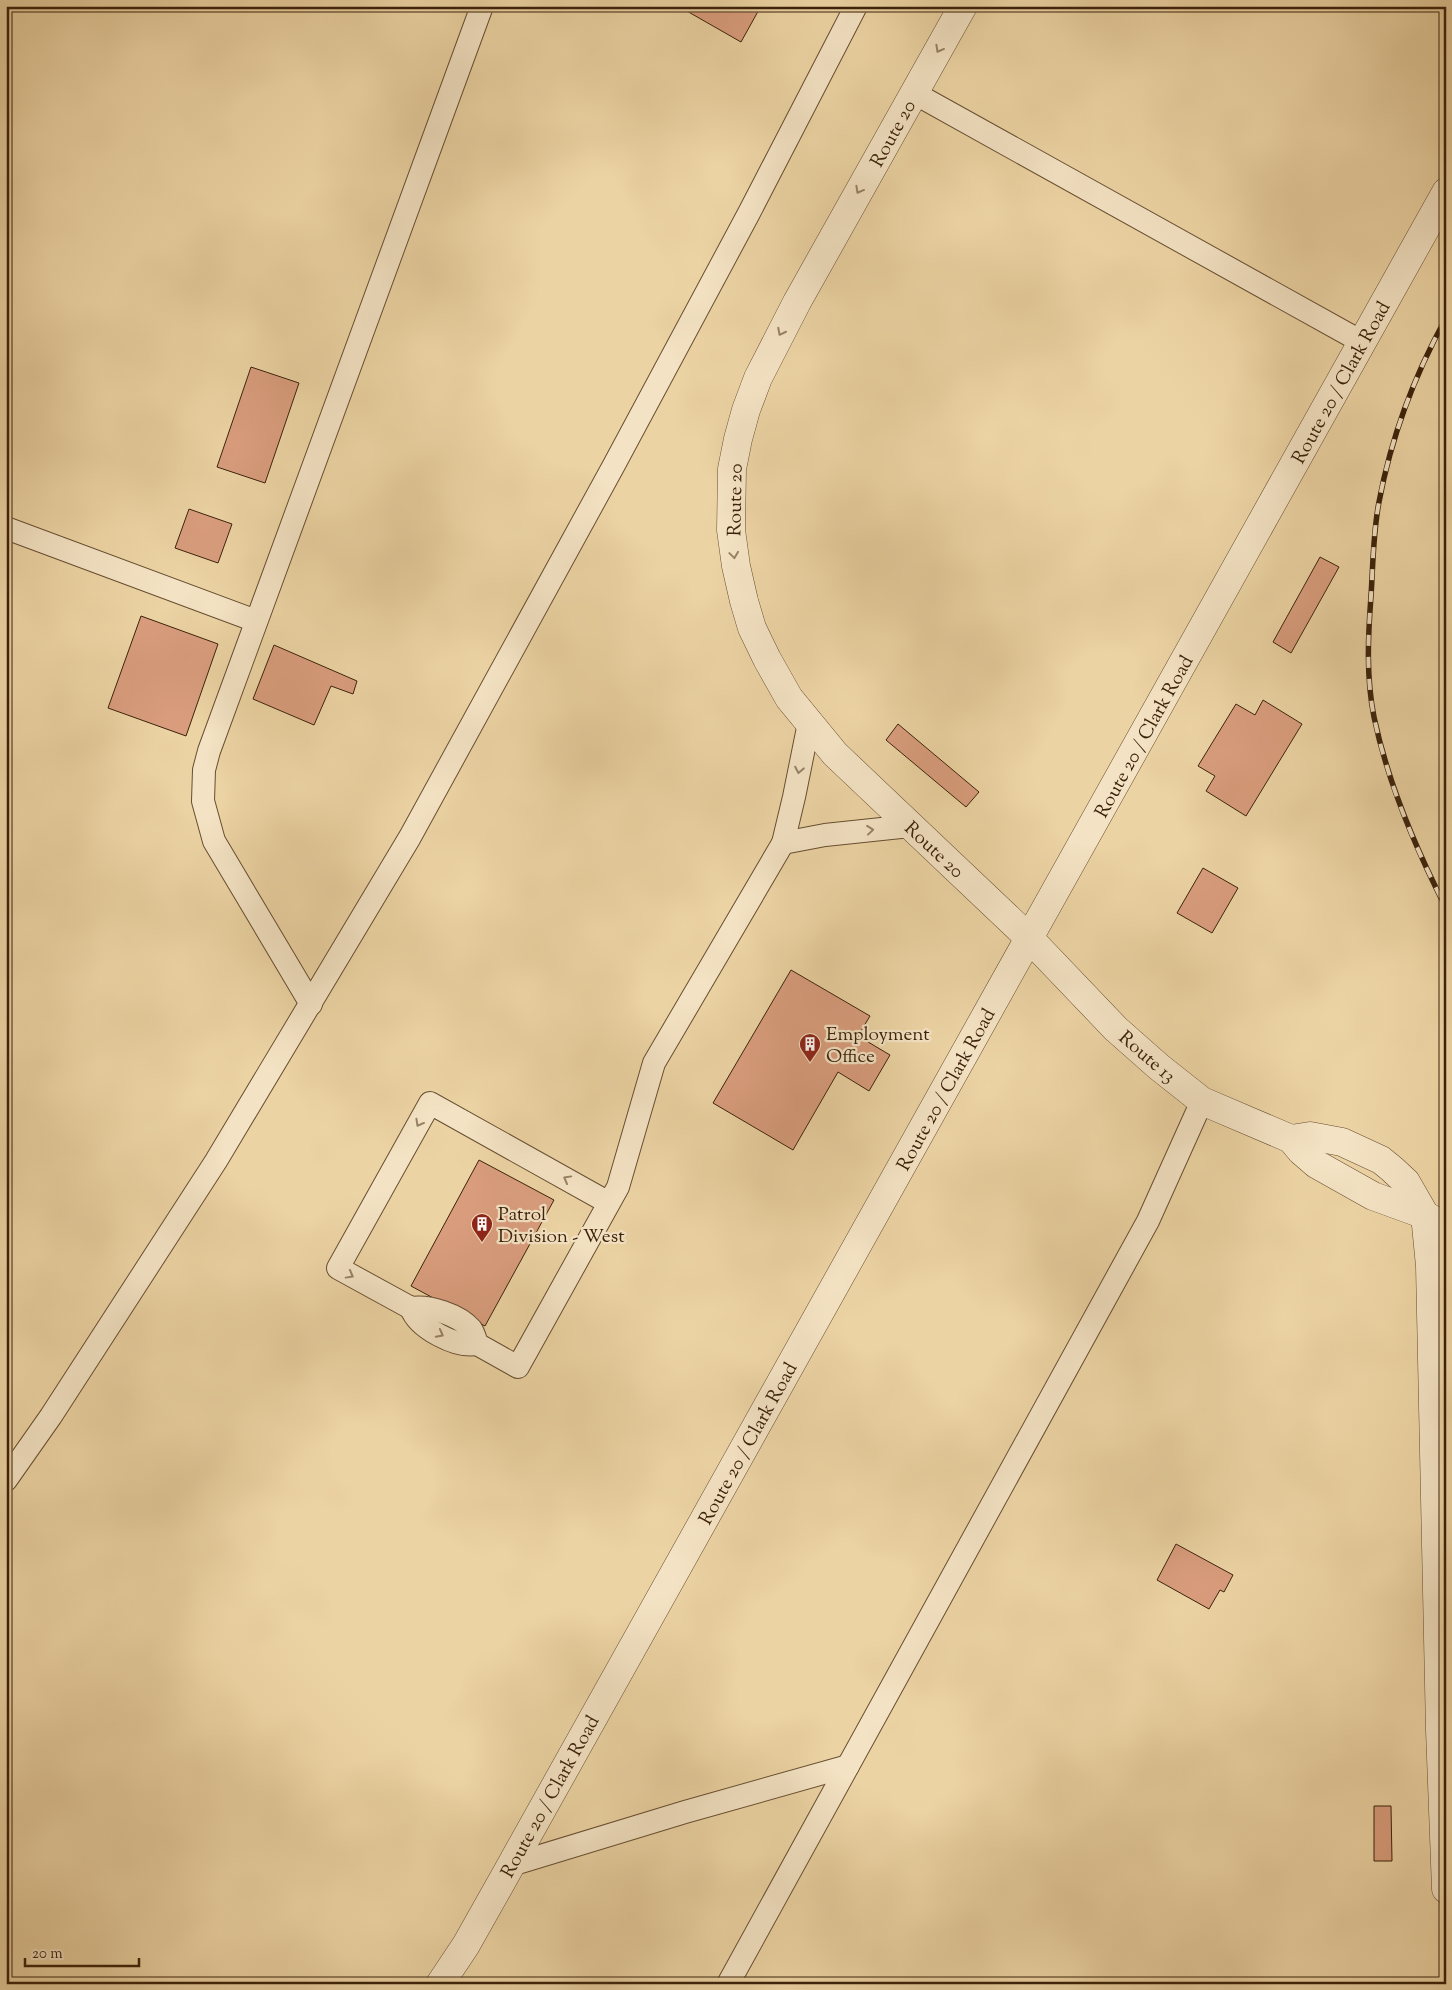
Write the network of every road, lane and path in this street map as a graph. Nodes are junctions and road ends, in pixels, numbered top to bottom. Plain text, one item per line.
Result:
1 (482, 6) edge
2 (856, 6) edge
3 (963, 6) edge
4 (914, 93) junction
5 (1446, 192) edge
6 (1362, 342) junction
7 (6, 528) edge
8 (256, 621) junction
9 (809, 722) junction
10 (910, 826) junction
11 (782, 843) junction
12 (1029, 938) junction
13 (310, 1004) junction
14 (1202, 1101) junction
15 (609, 1203) junction
16 (1435, 1221) edge
17 (6, 1480) edge
18 (848, 1766) junction
19 (511, 1865) junction
20 (1446, 1889) edge
21 (440, 1984) edge
22 (728, 1984) edge

1 - 8 lane
2 - 13 lane
3 -> 4 street, Route 20
4 - 6 lane
4 -> 9 street, Route 20
5 - 6 street, Route 20 / Clark Road
6 - 12 street, Route 20 / Clark Road
7 - 8 lane
8 - 13 lane
9 - 10 street, Route 20
9 -> 11 lane
11 -> 10 lane
10 - 12 street, Route 20
11 - 15 lane
12 - 14 street, Route 13
12 - 19 street, Route 20 / Clark Road
13 - 17 lane
14 - 16 street, Route 13
14 - 18 lane
15 -> 15 lane
16 - 20 street, Route 13
18 - 19 lane
18 - 22 lane
19 - 21 street, Route 20 / Clark Road

